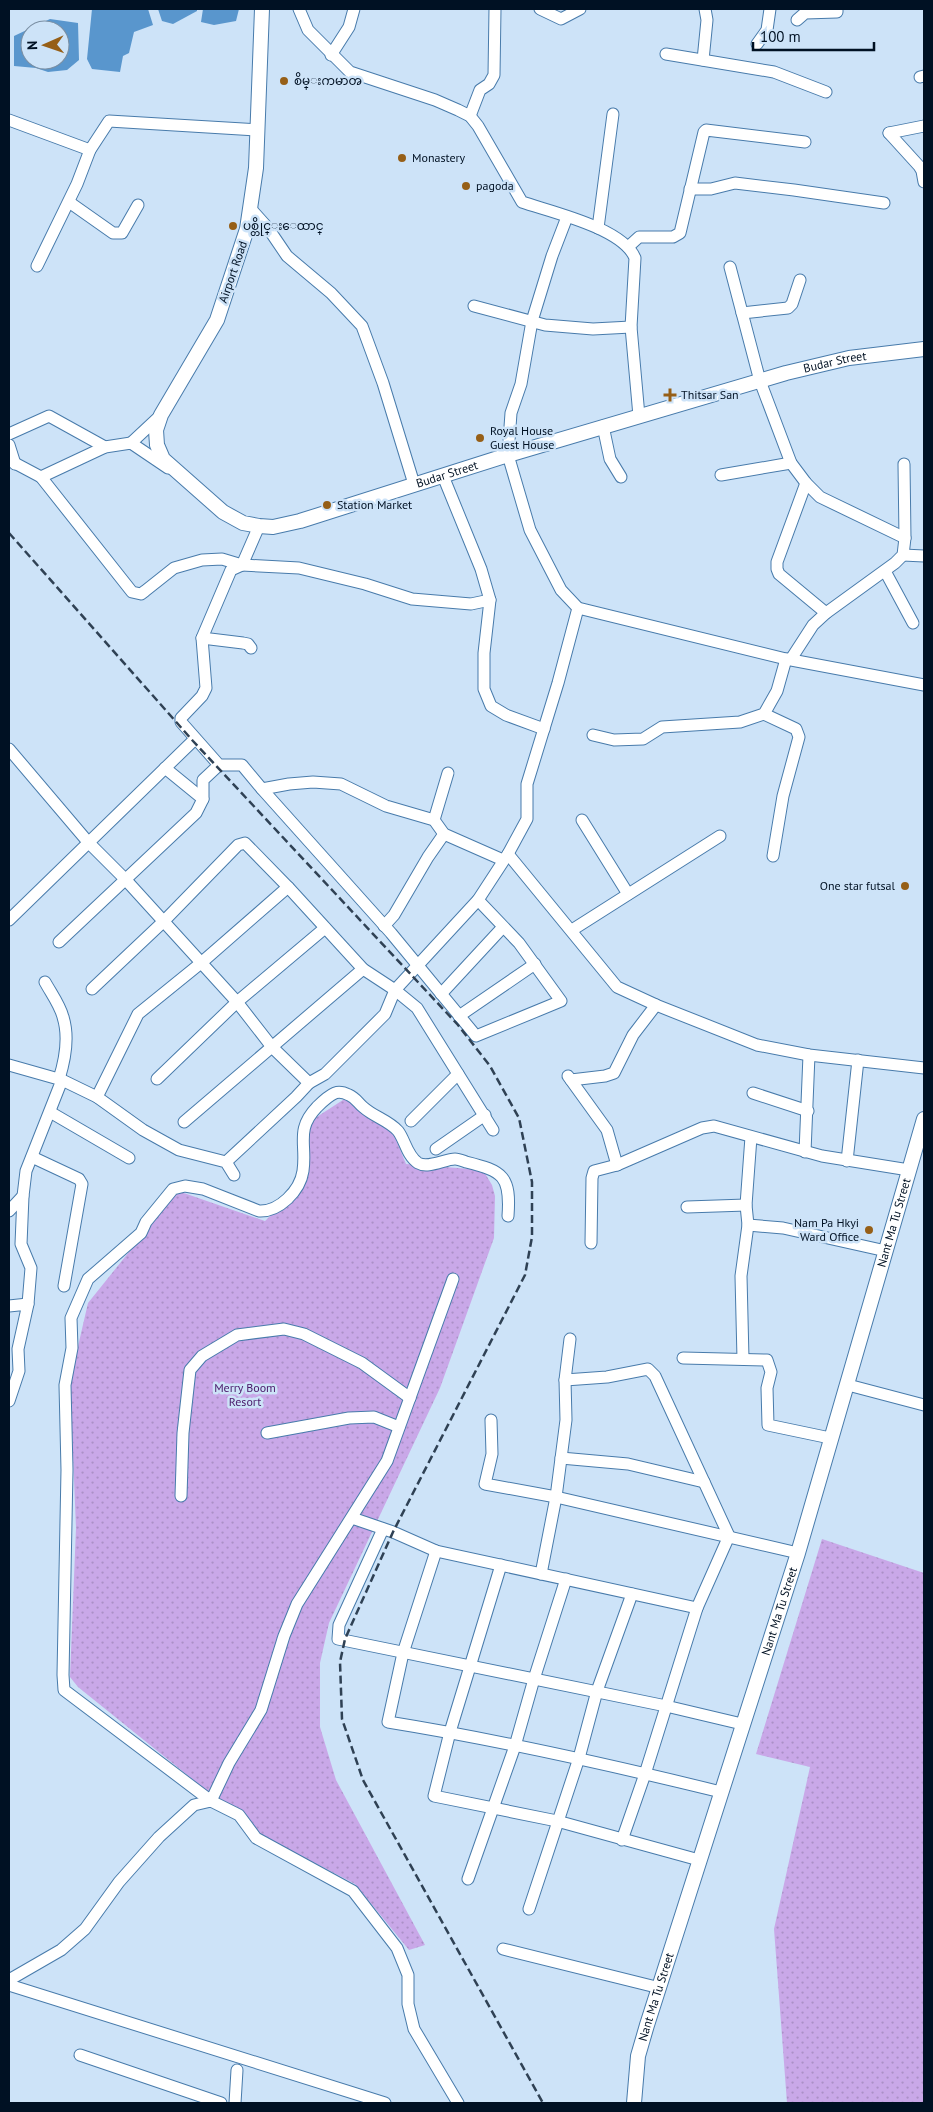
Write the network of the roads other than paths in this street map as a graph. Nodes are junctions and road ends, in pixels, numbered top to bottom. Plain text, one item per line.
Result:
1 (262, 9) edge
2 (299, 9) edge
3 (354, 9) edge
4 (495, 9) edge
5 (540, 9) edge
6 (580, 9) edge
7 (705, 9) edge
8 (770, 9) edge
9 (837, 9) edge
10 (797, 20) dead end
11 (757, 44) dead end
12 (666, 54) dead end
13 (331, 55) junction
14 (703, 60) junction
15 (826, 92) dead end
16 (613, 114) dead end
17 (470, 116) junction
18 (9, 120) edge
19 (924, 126) edge
20 (258, 130) junction
21 (805, 142) dead end
22 (90, 150) junction
23 (924, 182) edge
24 (690, 189) junction
25 (68, 202) junction
26 (884, 203) dead end
27 (138, 205) dead end
28 (250, 208) junction
29 (567, 217) junction
30 (598, 228) junction
31 (628, 247) junction
32 (37, 266) dead end
33 (730, 267) dead end
34 (800, 280) dead end
35 (474, 306) dead end
36 (742, 312) junction
37 (532, 321) junction
38 (631, 327) junction
39 (924, 349) edge
40 (760, 381) junction
41 (161, 415) junction
42 (639, 416) junction
43 (603, 426) junction
44 (156, 430) joint
45 (9, 439) edge
46 (131, 443) junction
47 (105, 447) junction
48 (508, 455) junction
49 (12, 462) edge
50 (791, 463) junction
51 (904, 464) dead end
52 (178, 474) junction
53 (720, 475) dead end
54 (443, 476) junction
55 (41, 477) junction
56 (621, 477) dead end
57 (806, 483) junction
58 (414, 484) junction
59 (259, 526) junction
60 (905, 538) junction
61 (902, 555) junction
62 (924, 556) edge
63 (242, 565) junction
64 (885, 571) junction
65 (490, 600) junction
66 (578, 608) junction
67 (826, 613) junction
68 (913, 623) dead end
69 (202, 638) junction
70 (251, 648) dead end
71 (789, 659) junction
72 (924, 685) edge
73 (764, 714) junction
74 (544, 729) junction
75 (592, 735) dead end
76 (195, 739) junction
77 (9, 749) edge
78 (219, 765) junction
79 (165, 768) junction
80 (448, 773) dead end
81 (262, 789) junction
82 (203, 799) junction
83 (434, 820) junction
84 (582, 820) dead end
85 (444, 834) junction
86 (720, 836) dead end
87 (88, 842) junction
88 (772, 856) dead end
89 (505, 857) junction
90 (125, 879) junction
91 (288, 886) junction
92 (628, 894) junction
93 (478, 900) junction
94 (9, 920) edge
95 (163, 922) junction
96 (384, 926) junction
97 (503, 927) junction
98 (325, 928) junction
99 (572, 930) junction
100 (59, 942) dead end
101 (201, 963) junction
102 (535, 964) junction
103 (418, 966) junction
104 (363, 969) junction
105 (45, 982) dead end
106 (92, 989) dead end
107 (395, 990) junction
108 (441, 994) junction
109 (237, 1002) junction
110 (656, 1005) junction
111 (459, 1016) junction
112 (272, 1047) junction
113 (809, 1055) junction
114 (858, 1060) junction
115 (9, 1065) edge
116 (924, 1068) edge
117 (458, 1074) junction
118 (156, 1079) dead end
119 (60, 1080) junction
120 (309, 1082) junction
121 (752, 1093) dead end
122 (96, 1096) junction
123 (808, 1111) junction
124 (50, 1112) junction
125 (485, 1115) junction
126 (924, 1119) edge
127 (184, 1122) dead end
128 (411, 1122) dead end
129 (494, 1130) dead end
130 (751, 1137) junction
131 (436, 1149) dead end
132 (806, 1152) junction
133 (32, 1157) junction
134 (129, 1158) dead end
135 (847, 1161) junction
136 (226, 1162) junction
137 (618, 1165) junction
138 (909, 1170) junction
139 (234, 1175) dead end
140 (23, 1196) junction
141 (746, 1205) junction
142 (688, 1207) dead end
143 (9, 1211) edge
144 (508, 1216) dead end
145 (748, 1225) junction
146 (591, 1243) dead end
147 (886, 1251) junction
148 (453, 1279) dead end
149 (64, 1286) dead end
150 (28, 1304) junction
151 (9, 1306) edge
152 (570, 1339) dead end
153 (684, 1358) dead end
154 (743, 1359) junction
155 (565, 1380) junction
156 (848, 1385) junction
157 (410, 1398) junction
158 (9, 1401) edge
159 (924, 1405) edge
160 (491, 1420) dead end
161 (399, 1426) junction
162 (267, 1432) dead end
163 (830, 1438) junction
164 (561, 1458) junction
165 (704, 1482) junction
166 (181, 1496) dead end
167 (556, 1497) junction
168 (352, 1518) junction
169 (383, 1529) junction
170 (729, 1536) junction
171 (436, 1551) junction
172 (798, 1553) junction
173 (501, 1565) junction
174 (541, 1574) junction
175 (566, 1580) junction
176 (632, 1594) junction
177 (697, 1608) junction
178 (403, 1653) junction
179 (469, 1666) junction
180 (534, 1679) junction
181 (597, 1691) junction
182 (666, 1706) junction
183 (742, 1724) junction
184 (450, 1732) junction
185 (515, 1746) junction
186 (579, 1758) junction
187 (645, 1774) junction
188 (721, 1792) junction
189 (211, 1801) junction
190 (493, 1808) junction
191 (557, 1821) junction
192 (622, 1840) junction
193 (699, 1860) junction
194 (468, 1879) dead end
195 (529, 1910) dead end
196 (503, 1949) dead end
197 (9, 1980) edge
198 (9, 1985) edge
199 (660, 1988) junction
200 (80, 2055) dead end
201 (238, 2070) dead end
202 (221, 2103) edge
203 (235, 2103) edge
204 (385, 2103) edge
205 (458, 2103) edge
206 (634, 2103) edge

1 - 20 main road, Airport Road
2 - 13 street
3 - 13 street
4 - 17 street
5 - 6 street
7 - 14 street
8 - 11 street
9 - 10 street
12 - 14 street
13 - 17 street
14 - 15 street
16 - 30 street
17 - 29 street
18 - 22 street
19 - 23 street
20 - 22 street
20 - 28 main road, Airport Road
21 - 24 street
22 - 25 street
24 - 26 street
24 - 31 street
25 - 27 street
25 - 32 street
28 - 41 main road, Airport Road
28 - 58 street
29 - 30 street
29 - 37 street
30 - 31 street
31 - 38 street
33 - 36 street
34 - 36 street
35 - 37 street
36 - 40 street
37 - 38 street
37 - 48 street
38 - 42 street
39 - 40 main road, Budar Street
40 - 42 main road, Budar Street
40 - 50 street
41 - 44 main road, Airport Road
41 - 46 street
42 - 43 main road, Budar Street
43 - 48 main road, Budar Street
43 - 56 street
44 - 52 main road, Budar Street
45 - 47 street
45 - 49 street
46 - 47 street
46 - 52 street
47 - 55 street
48 - 54 main road, Budar Street
48 - 66 street
49 - 55 street
50 - 53 street
50 - 57 street
51 - 60 street
52 - 59 main road, Budar Street
54 - 58 main road, Budar Street
54 - 65 street
55 - 63 street
57 - 60 street
57 - 67 street
58 - 59 main road, Budar Street
59 - 63 street
60 - 61 street
61 - 62 street
61 - 64 street
63 - 65 street
63 - 69 street
64 - 67 street
64 - 68 street
65 - 74 street
66 - 71 street
66 - 74 street
67 - 71 street
69 - 70 street
69 - 76 street
71 - 72 street
71 - 73 street
73 - 75 street
73 - 88 street
74 - 89 street
76 - 78 street
76 - 79 street
77 - 87 street
78 - 81 street
78 - 82 street
79 - 82 street
79 - 87 street
80 - 83 street
81 - 83 street
81 - 96 street
82 - 90 street
83 - 85 street
84 - 92 street
85 - 89 street
85 - 96 street
86 - 92 street
87 - 90 street
87 - 94 street
89 - 93 street
89 - 99 street
90 - 95 street
90 - 100 street
91 - 95 street
91 - 98 street
91 - 101 street
92 - 99 street
93 - 97 street
93 - 103 street
95 - 101 street
95 - 106 street
96 - 103 street
97 - 102 street
97 - 108 street
98 - 104 street
98 - 109 street
99 - 110 street
101 - 109 street
101 - 122 street
102 - 111 street
102 - 111 street
103 - 107 street
103 - 108 street
104 - 107 street
104 - 112 street
105 - 119 street
107 - 117 street
107 - 120 street
108 - 111 street
109 - 112 street
109 - 118 street
110 - 113 street
110 - 137 street
112 - 120 street
112 - 127 street
113 - 114 street
113 - 123 street
114 - 116 street
114 - 135 street
115 - 119 street
117 - 125 street
117 - 128 street
119 - 122 street
119 - 124 street
120 - 136 street
121 - 123 street
122 - 136 street
123 - 132 street
124 - 133 street
124 - 134 street
125 - 129 street
125 - 131 street
126 - 138 main road, Nant Ma Tu Street
130 - 132 street
130 - 137 street
130 - 141 street
132 - 135 street
133 - 140 street
133 - 149 street
135 - 138 street
136 - 139 street
137 - 146 street
138 - 147 main road, Nant Ma Tu Street
140 - 143 street
140 - 150 street
141 - 142 street
141 - 145 street
144 - 189 street
145 - 147 street
145 - 154 street
147 - 156 main road, Nant Ma Tu Street
148 - 157 street
150 - 151 street
150 - 158 street
152 - 155 street
153 - 154 street
154 - 163 street
155 - 164 street
155 - 165 street
156 - 159 street
156 - 163 main road, Nant Ma Tu Street
157 - 161 street
157 - 166 street
160 - 167 street
161 - 162 street
161 - 168 street
163 - 172 main road, Nant Ma Tu Street
164 - 165 street
164 - 167 street
165 - 170 street
167 - 170 street
167 - 174 street
168 - 169 street
168 - 189 street
169 - 171 street
169 - 178 street
170 - 172 street
170 - 177 street
171 - 173 street
171 - 178 street
172 - 183 main road, Nant Ma Tu Street
173 - 174 street
173 - 179 street
174 - 175 street
175 - 176 street
175 - 180 street
176 - 177 street
176 - 181 street
177 - 182 street
178 - 179 street
178 - 184 street
179 - 180 street
179 - 184 street
180 - 181 street
180 - 185 street
181 - 182 street
181 - 186 street
182 - 183 street
182 - 187 street
183 - 188 main road, Nant Ma Tu Street
184 - 185 street
184 - 190 street
185 - 186 street
185 - 190 street
186 - 187 street
186 - 191 street
187 - 188 street
187 - 192 street
188 - 193 main road, Nant Ma Tu Street
189 - 197 street
189 - 205 street
190 - 191 street
190 - 194 street
191 - 192 street
191 - 195 street
192 - 193 street
193 - 199 main road, Nant Ma Tu Street
196 - 199 street
198 - 204 street
199 - 206 main road, Nant Ma Tu Street
200 - 202 street
201 - 203 street

